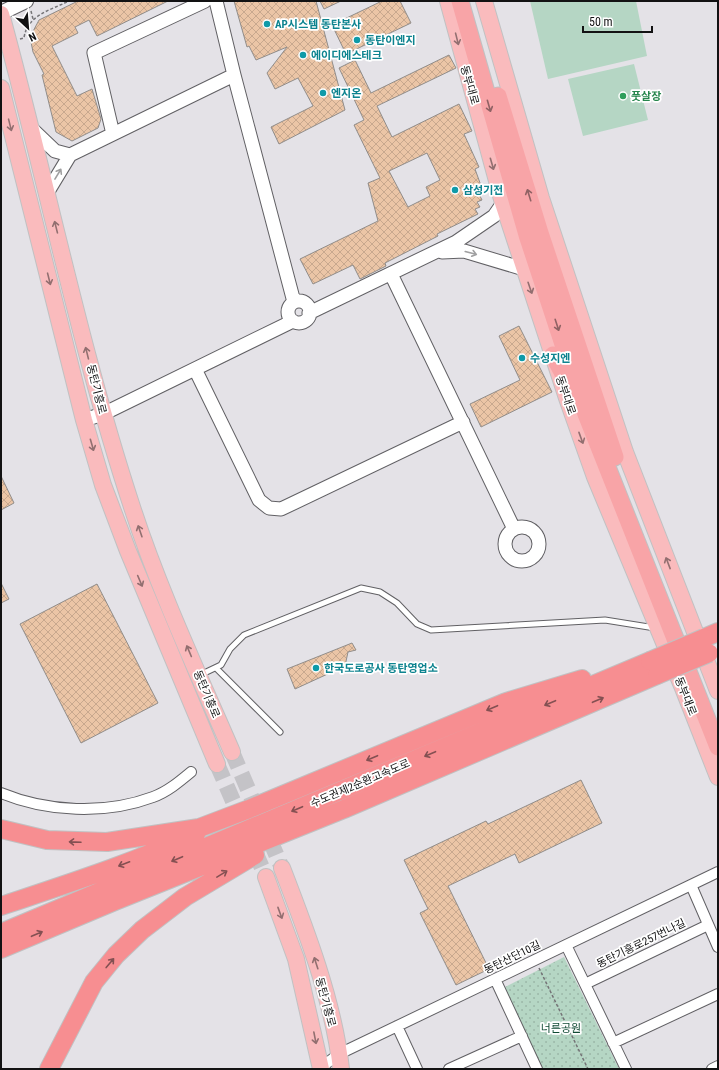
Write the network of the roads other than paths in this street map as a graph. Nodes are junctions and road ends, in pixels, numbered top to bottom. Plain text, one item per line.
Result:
1 (26, 1) edge
2 (204, 1) edge
3 (216, 1) edge
4 (448, 1) edge
5 (460, 1) edge
6 (472, 1) edge
7 (484, 1) edge
8 (1, 14) edge
9 (234, 75) junction
10 (1, 88) edge
11 (32, 129) junction
12 (113, 134) junction
13 (70, 155) junction
14 (47, 193) junction
15 (542, 198) junction
16 (503, 203) junction
17 (433, 254) junction
18 (524, 269) junction
19 (391, 274) junction
20 (294, 302) junction
21 (309, 312) junction
22 (293, 321) junction
23 (553, 355) junction
24 (195, 369) junction
25 (103, 414) junction
26 (586, 414) junction
27 (84, 420) junction
28 (463, 422) junction
29 (606, 430) junction
30 (514, 529) dead end
31 (658, 628) junction
32 (712, 643) edge
33 (216, 668) junction
34 (654, 668) junction
35 (200, 676) junction
36 (718, 691) edge
37 (718, 718) edge
38 (280, 732) dead end
39 (718, 747) edge
40 (232, 752) tunnel mouth
41 (217, 764) tunnel mouth
42 (191, 772) dead end
43 (718, 777) edge
44 (1, 793) edge
45 (249, 809) junction
46 (344, 809) junction
47 (1, 829) edge
48 (282, 868) tunnel mouth
49 (718, 872) edge
50 (266, 877) tunnel mouth
51 (691, 885) junction
52 (1, 906) edge
53 (708, 925) junction
54 (1, 933) edge
55 (566, 945) junction
56 (718, 947) edge
57 (1, 949) edge
58 (495, 979) junction
59 (94, 982) junction
60 (585, 984) junction
61 (718, 994) edge
62 (397, 1026) junction
63 (522, 1036) junction
64 (613, 1043) junction
65 (340, 1062) edge
66 (718, 1066) edge
67 (41, 1069) edge
68 (49, 1069) edge
69 (320, 1069) edge
70 (417, 1069) edge
71 (449, 1069) edge
72 (537, 1069) edge
73 (626, 1069) edge
74 (712, 1069) edge

1 - 8 main road
2 - 12 street
3 - 9 street
4 -> 16 main road, 동부대로
5 -> 26 highway, 동부대로
29 -> 6 highway, 동부대로
7 - 15 main road
8 - 11 main road, 동탄기흥로
9 - 12 street
9 - 20 street
10 -> 27 main road, 동탄기흥로
11 - 13 street
11 - 14 main road, 동탄기흥로
12 - 13 street
14 -> 13 street
25 -> 14 main road, 동탄기흥로
15 - 29 highway
36 -> 15 main road
16 - 17 street
16 - 18 main road, 동부대로
17 -> 18 street
17 - 19 street
18 -> 23 main road, 동부대로
19 - 21 street
19 - 28 street
20 - 21 street
20 - 22 street
21 - 22 street
22 - 24 street
23 - 26 highway
23 -> 31 main road, 동부대로
24 - 25 street
24 - 28 street
25 - 27 street
35 -> 25 main road, 동탄기흥로
26 - 39 highway, 동부대로
27 -> 41 main road, 동탄기흥로
28 - 30 street
29 - 37 highway, 동부대로
31 - 33 lane
31 - 43 main road, 동부대로
32 - 34 highway, 수도권제2순환고속도로, bridge
33 - 35 lane
33 - 38 lane
34 -> 45 highway
46 -> 34 highway, 수도권제2순환고속도로
34 -> 54 highway, 수도권제2순환고속도로
35 - 40 main road, 동탄기흥로
42 - 44 street
45 -> 47 highway
45 -> 52 highway
57 -> 46 highway, 수도권제2순환고속도로
59 -> 46 highway
65 -> 48 main road, 동탄기흥로
49 - 51 street, 동탄산단10길
50 -> 69 main road, 동탄기흥로
51 - 53 street
51 - 55 street, 동탄산단10길
53 - 56 street
53 - 60 street, 동탄기흥로257번나길
55 - 58 street, 동탄산단10길
55 - 60 street
58 - 62 street, 동탄산단10길
58 - 63 street
59 - 67 highway
59 - 68 highway
60 - 64 street
61 - 64 street
62 - 65 street, 동탄산단10길
62 - 70 street
63 - 71 street
63 - 72 street
64 - 73 street
65 - 69 street, 동탄산단10길
66 - 74 street

